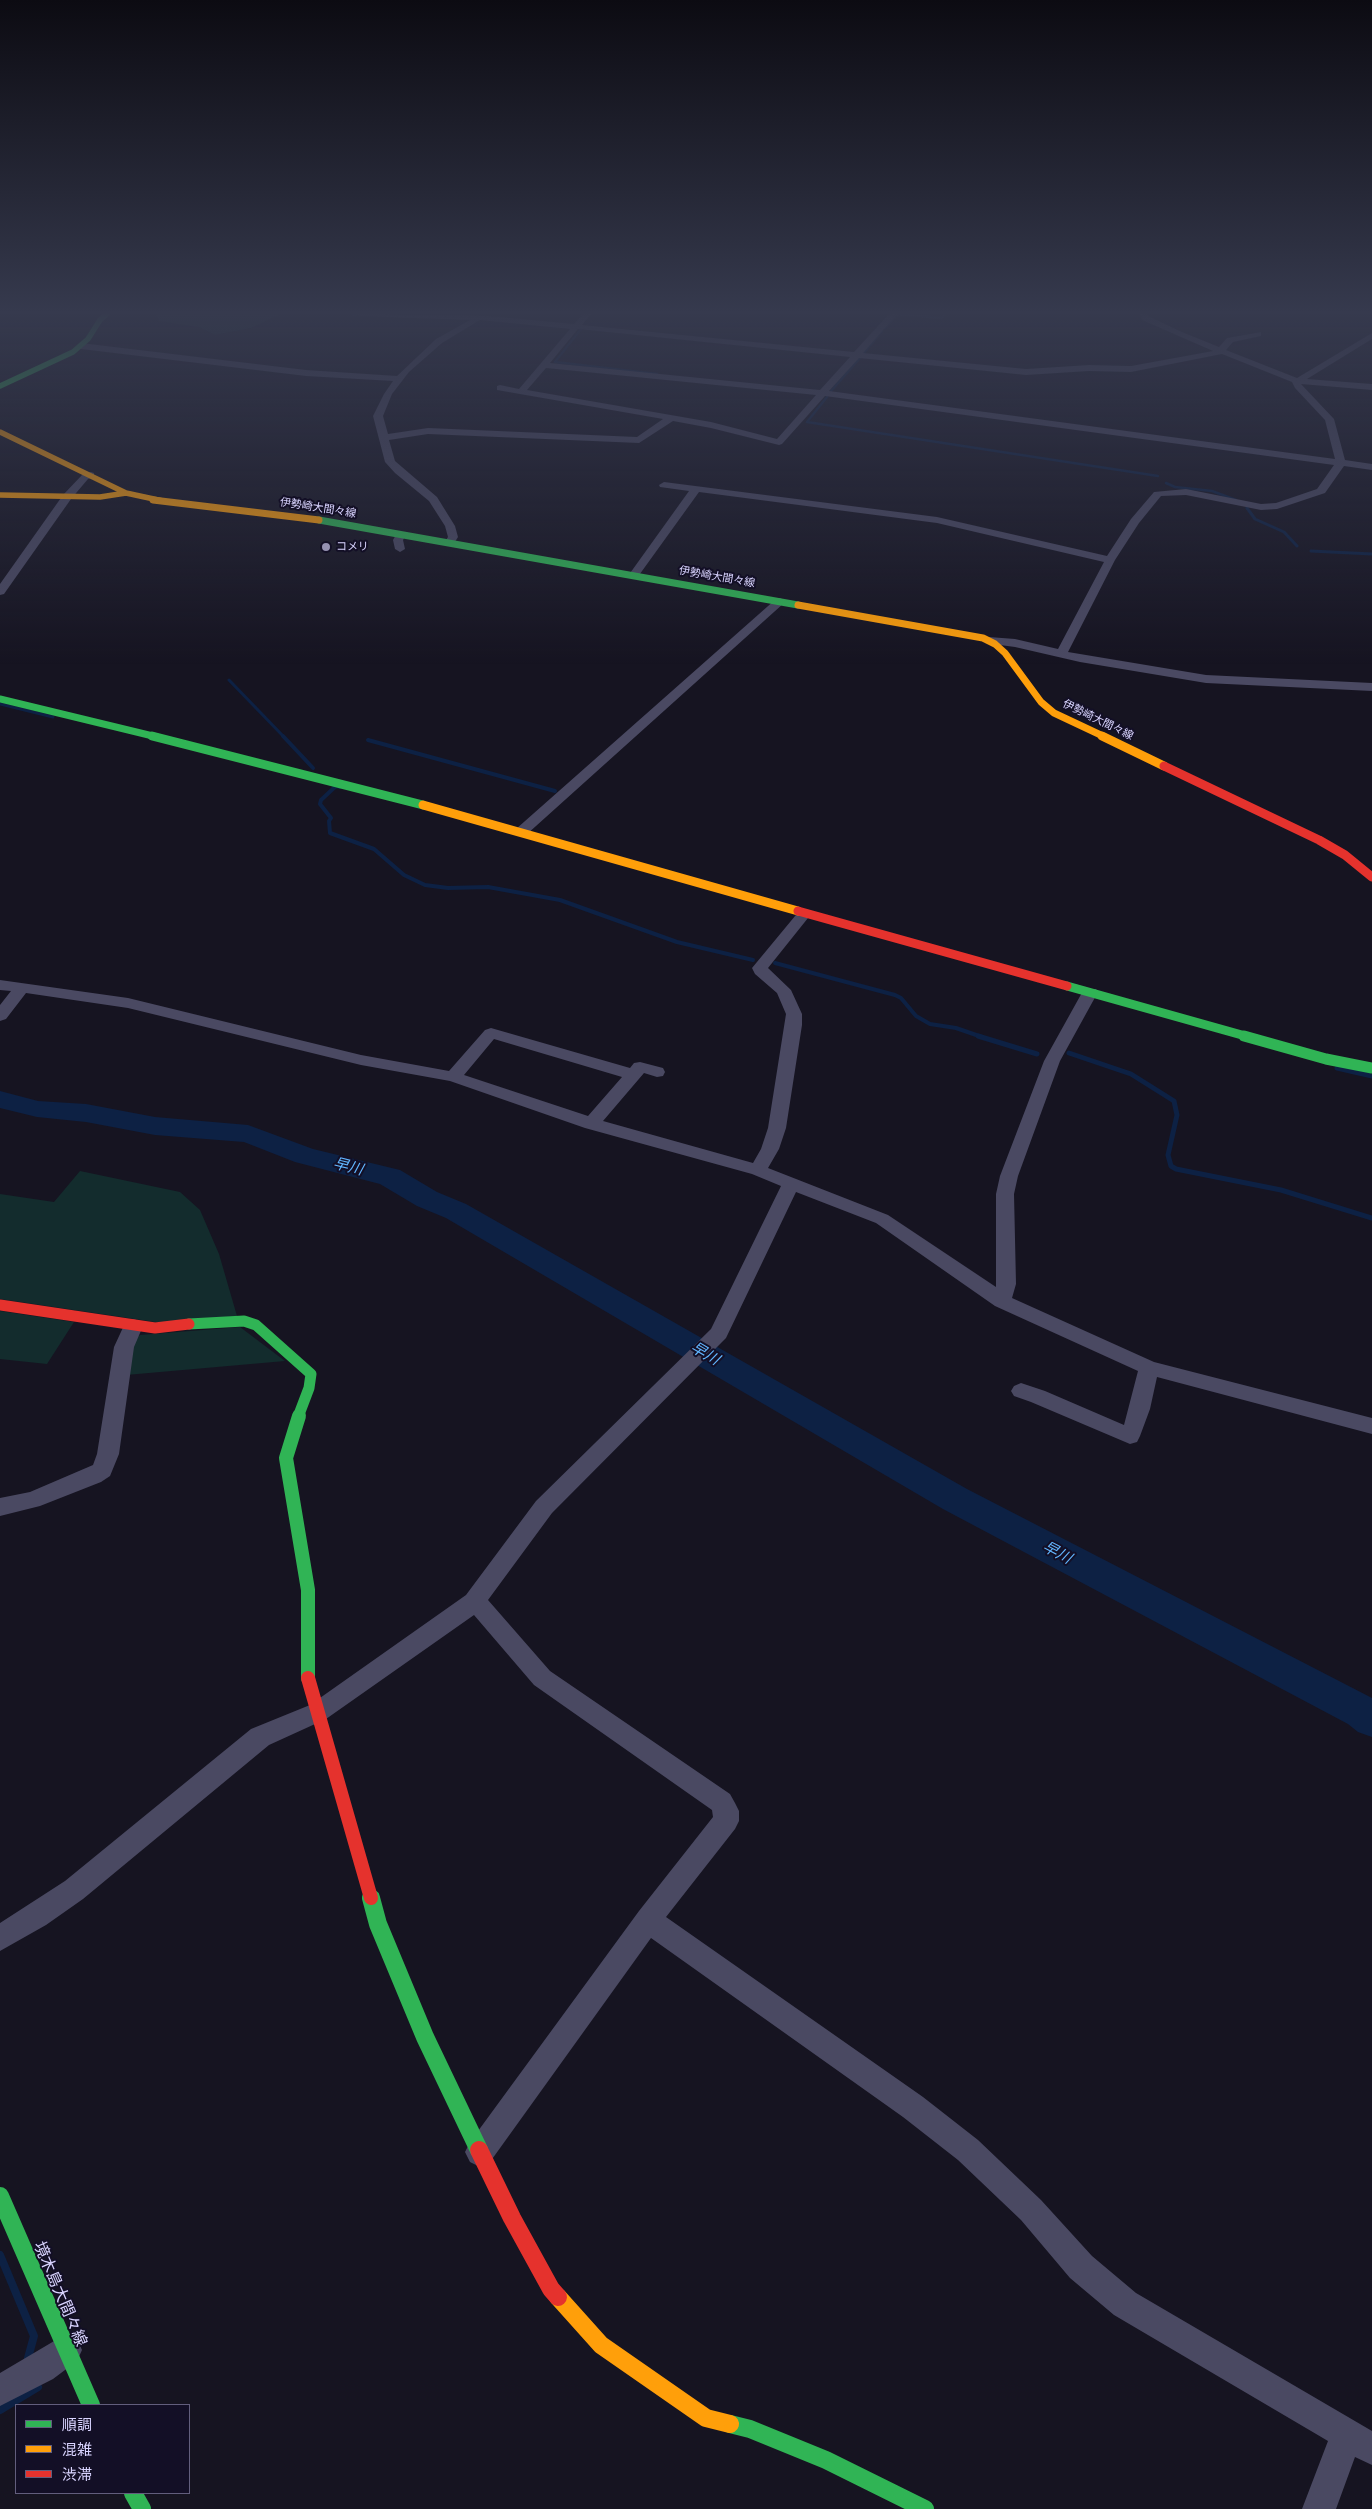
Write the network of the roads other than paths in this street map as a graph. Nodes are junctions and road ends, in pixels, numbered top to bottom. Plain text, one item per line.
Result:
1 (381, 431) edge
2 (427, 431) edge
3 (430, 431) edge
4 (652, 431) edge
5 (735, 431) edge
6 (789, 431) edge
7 (1096, 431) edge
8 (1332, 431) edge
9 (0, 432) edge
10 (383, 438) junction
11 (1340, 464) junction
12 (1372, 467) edge
13 (91, 475) junction
14 (664, 485) dead end
15 (696, 489) junction
16 (126, 492) junction
17 (0, 495) edge
18 (67, 497) junction
19 (401, 535) junction
20 (449, 543) junction
21 (400, 548) dead end
22 (1110, 560) junction
23 (633, 576) junction
24 (0, 592) edge
25 (780, 601) junction
26 (989, 641) junction
27 (1061, 653) junction
28 (1372, 687) edge
29 (0, 699) edge
30 (521, 832) junction
31 (1372, 877) edge
32 (804, 913) junction
33 (0, 985) edge
34 (21, 988) junction
35 (1090, 992) junction
36 (0, 1016) edge
37 (1372, 1068) edge
38 (657, 1072) dead end
39 (634, 1075) junction
40 (453, 1077) junction
41 (592, 1124) junction
42 (758, 1170) junction
43 (792, 1182) junction
44 (1002, 1301) junction
45 (0, 1305) edge
46 (133, 1326) junction
47 (1149, 1368) junction
48 (1021, 1391) dead end
49 (1372, 1426) edge
50 (0, 1507) edge
51 (474, 1602) junction
52 (318, 1712) junction
53 (648, 1920) junction
54 (0, 1938) edge
55 (480, 2152) junction
56 (0, 2196) edge
57 (66, 2350) junction
58 (0, 2390) edge
59 (91, 2404) edge
60 (1360, 2442) edge
61 (134, 2494) edge
62 (142, 2509) edge
63 (925, 2509) edge
64 (1320, 2509) edge

1 - 10 street
2 - 10 street
3 - 4 street
5 - 6 street
7 - 11 street
8 - 11 street
9 - 13 main road, 伊勢崎大間々線
10 - 20 street
11 - 12 street
11 - 22 street
13 - 16 main road, 伊勢崎大間々線
13 - 18 street
14 - 15 street
15 - 22 street
15 - 23 street
16 - 18 main road
16 - 19 main road, 伊勢崎大間々線
17 - 18 main road
18 - 24 street
19 - 20 main road, 伊勢崎大間々線
19 - 21 street
20 - 23 main road, 伊勢崎大間々線
22 - 27 street
23 - 25 main road, 伊勢崎大間々線
25 - 26 main road, 伊勢崎大間々線
25 - 30 street
26 - 27 street
26 - 31 main road, 伊勢崎大間々線
27 - 28 street
29 - 30 main road
30 - 32 main road
32 - 35 main road
32 - 42 street
33 - 34 street
34 - 36 street
34 - 40 street
35 - 37 main road
35 - 44 street
38 - 39 street
39 - 40 street
39 - 41 street
40 - 41 street
41 - 42 street
42 - 43 street
43 - 44 street
43 - 51 street
44 - 47 street
45 - 46 main road
46 - 50 street
46 - 52 main road
47 - 48 street
47 - 49 street
51 - 52 street
51 - 53 street
52 - 54 street
52 - 55 main road
53 - 55 street
53 - 60 street
55 - 63 main road
56 - 57 main road, 境木島大間々線
57 - 58 street
57 - 59 main road, 境木島大間々線
60 - 64 street
61 - 62 main road

